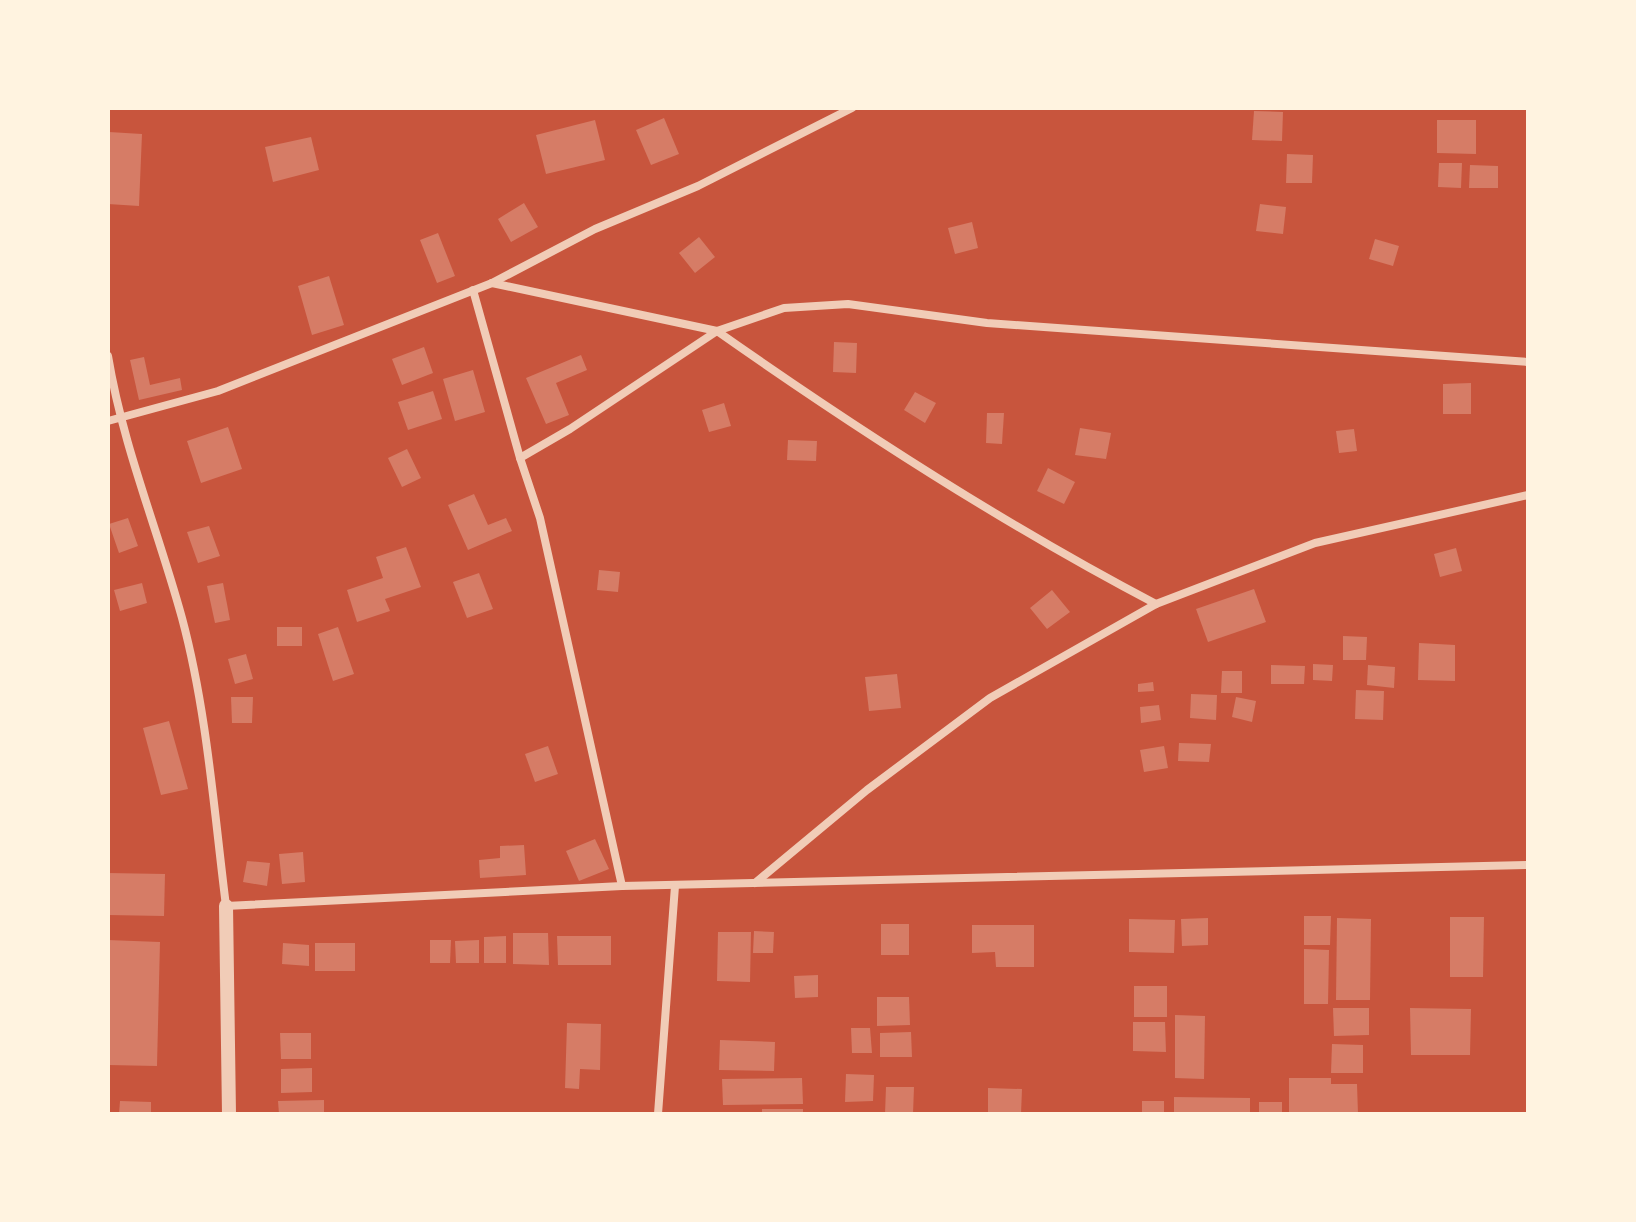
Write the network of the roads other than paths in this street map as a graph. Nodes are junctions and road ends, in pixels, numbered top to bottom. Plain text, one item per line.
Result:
1 (852, 108) edge
2 (492, 283) junction
3 (473, 290) junction
4 (717, 331) junction
5 (108, 356) edge
6 (1528, 362) edge
7 (119, 419) junction
8 (108, 421) edge
9 (520, 458) junction
10 (1528, 495) edge
11 (1156, 604) junction
12 (1528, 865) edge
13 (755, 883) junction
14 (622, 886) junction
15 (675, 886) junction
16 (226, 906) junction
17 (229, 1114) edge
18 (658, 1114) edge

1 - 2 street
2 - 3 street
2 - 4 street
3 - 7 street
3 - 9 street
4 - 6 street
4 - 9 street
4 - 11 street
5 - 7 street
7 - 8 street
7 - 16 street
9 - 14 street
10 - 11 street
11 - 13 street
12 - 13 street
13 - 15 street
14 - 15 street
14 - 16 street
15 - 18 street
16 - 17 street

